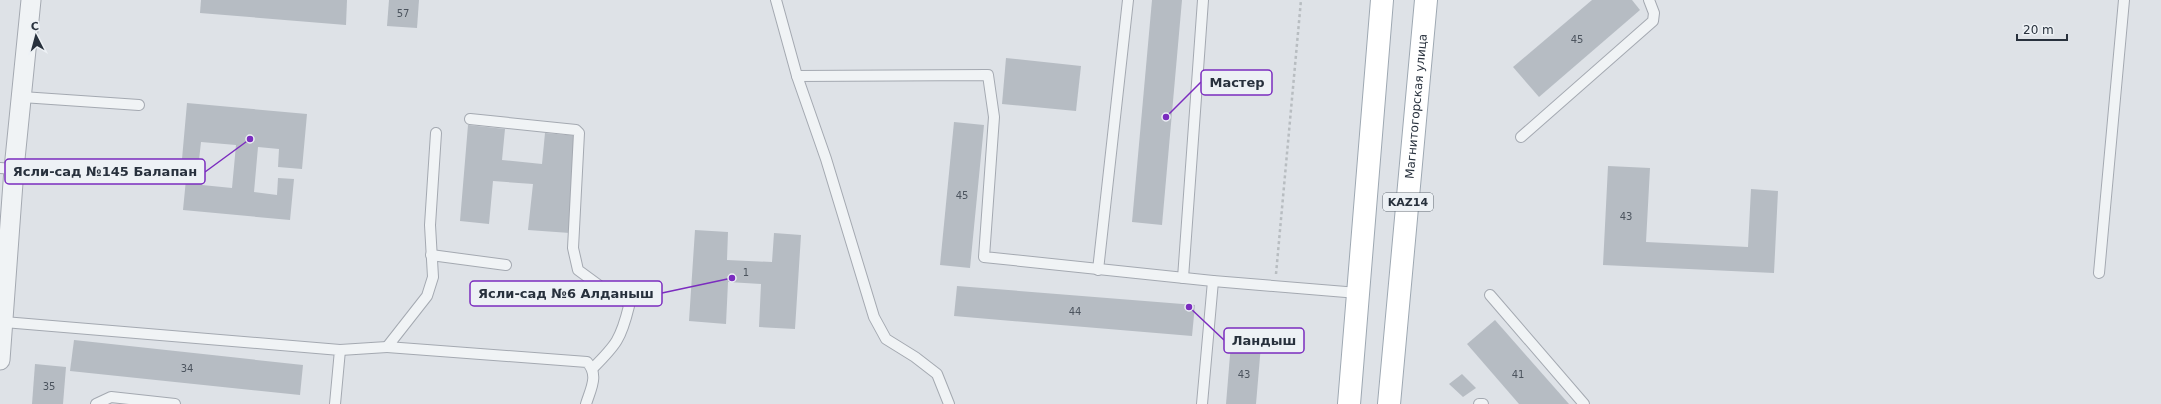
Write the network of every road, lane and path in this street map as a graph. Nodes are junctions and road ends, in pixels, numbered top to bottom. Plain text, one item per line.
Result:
1 (32, 0) edge
2 (776, 0) edge
3 (1128, 0) edge
4 (1204, 0) edge
5 (1301, 0) edge
6 (1382, 0) edge
7 (1426, 0) edge
8 (1649, 0) edge
9 (2124, 0) edge
10 (797, 76) junction
11 (22, 97) junction
12 (139, 106) dead end
13 (470, 119) dead end
14 (436, 133) dead end
15 (1521, 137) dead end
16 (7, 169) edge
17 (431, 254) junction
18 (506, 265) dead end
19 (1098, 270) junction
20 (2099, 273) dead end
21 (1183, 278) junction
22 (1214, 281) junction
23 (1274, 286) junction
24 (1358, 293) junction
25 (1490, 295) dead end
26 (4, 322) junction
27 (387, 347) junction
28 (340, 350) junction
29 (0, 360) edge
30 (593, 368) junction
31 (96, 404) edge
32 (176, 404) edge
33 (336, 404) edge
34 (586, 404) edge
35 (949, 404) edge
36 (1202, 404) edge
37 (1349, 404) edge
38 (1389, 404) edge
39 (1479, 404) edge
40 (1483, 404) edge
41 (1584, 404) edge

1 - 11 street
2 - 10 lane
3 - 19 lane
4 - 21 lane
5 - 23 path
6 - 24 main road, KAZ14
7 - 38 main road, Магнитогорская улица / KAZ14
8 - 15 lane
9 - 20 lane
10 - 19 lane
10 - 35 lane
11 - 12 lane
11 - 16 street
13 - 30 lane
14 - 17 lane
16 - 26 street
17 - 18 lane
17 - 27 lane
19 - 21 lane
21 - 22 lane
22 - 23 lane
22 - 36 lane
23 - 24 lane
24 - 37 main road, KAZ14
25 - 41 lane
26 - 28 lane
26 - 29 street
27 - 28 lane
27 - 30 lane
28 - 33 lane
30 - 34 lane
31 - 32 lane
39 - 40 lane

